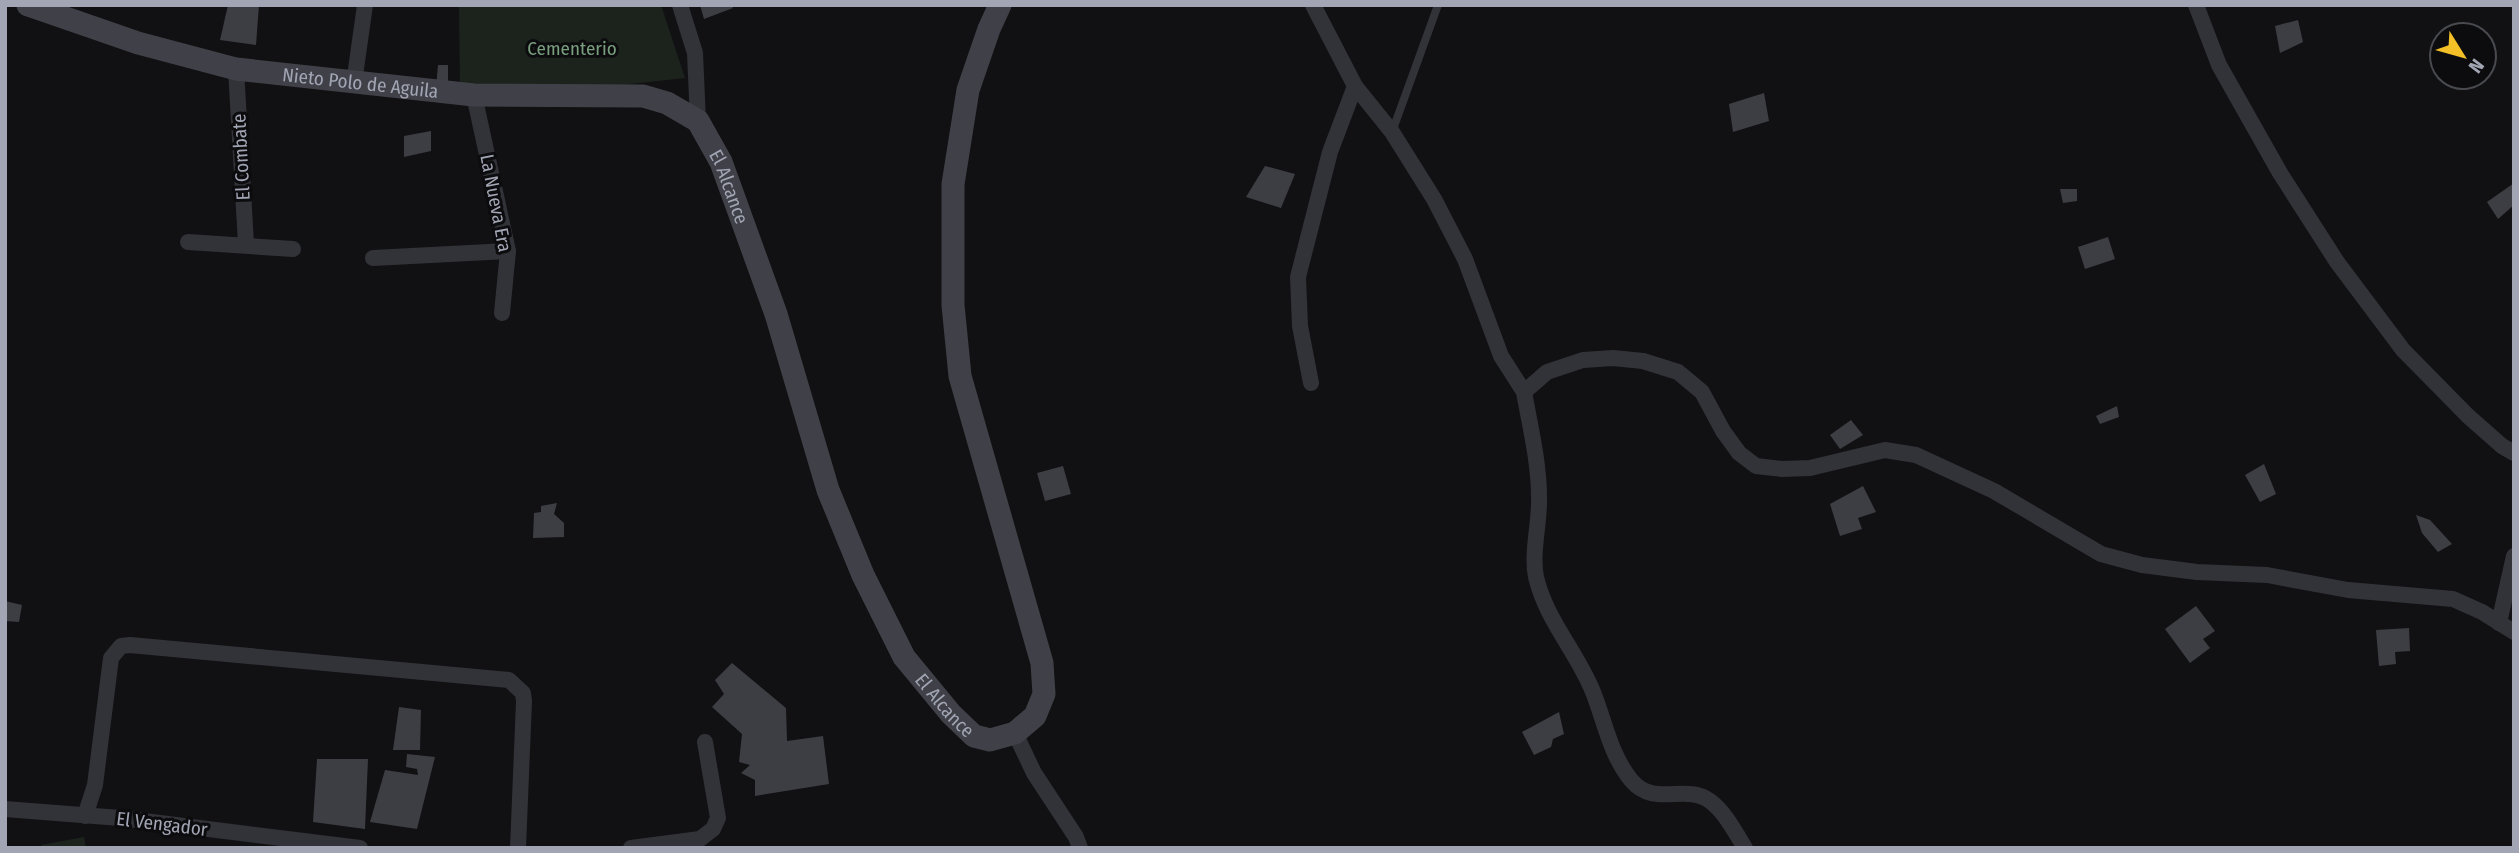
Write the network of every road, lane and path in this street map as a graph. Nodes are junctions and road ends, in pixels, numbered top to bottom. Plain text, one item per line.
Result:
1 (28, 5) edge
2 (365, 5) edge
3 (680, 5) edge
4 (1000, 5) edge
5 (1313, 5) edge
6 (1438, 5) edge
7 (2196, 5) edge
8 (236, 69) junction
9 (354, 83) junction
10 (1355, 86) junction
11 (474, 94) junction
12 (698, 121) junction
13 (1392, 132) junction
14 (188, 242) dead end
15 (246, 244) junction
16 (293, 249) dead end
17 (508, 251) junction
18 (373, 258) dead end
19 (502, 313) dead end
20 (1311, 383) dead end
21 (1524, 392) junction
22 (2514, 453) edge
23 (2514, 556) edge
24 (2499, 624) junction
25 (2514, 632) edge
26 (1015, 733) junction
27 (705, 742) dead end
28 (5, 808) edge
29 (85, 816) junction
30 (360, 848) edge
31 (518, 848) edge
32 (631, 848) edge
33 (1080, 848) edge
34 (1745, 848) edge

1 - 8 street, Nieto Polo de Aguila
2 - 9 street
3 - 12 street, El Alcance
4 - 26 street
5 - 10 street
6 - 13 lane
7 - 22 street
8 - 9 street, Nieto Polo de Aguila
8 - 15 street, El Combate
9 - 11 street, Nieto Polo de Aguila
10 - 13 street
10 - 20 street
11 - 12 street, Nieto Polo de Aguila
11 - 17 street, La Nueva Era
12 - 26 street, El Alcance
13 - 21 street
14 - 15 street
15 - 16 street
17 - 18 street
17 - 19 street, La Nueva Era
21 - 24 street
21 - 34 street
23 - 24 street
24 - 25 street
26 - 33 street
27 - 32 street
28 - 29 street, El Vengador
29 - 30 street, El Vengador
29 - 31 street

